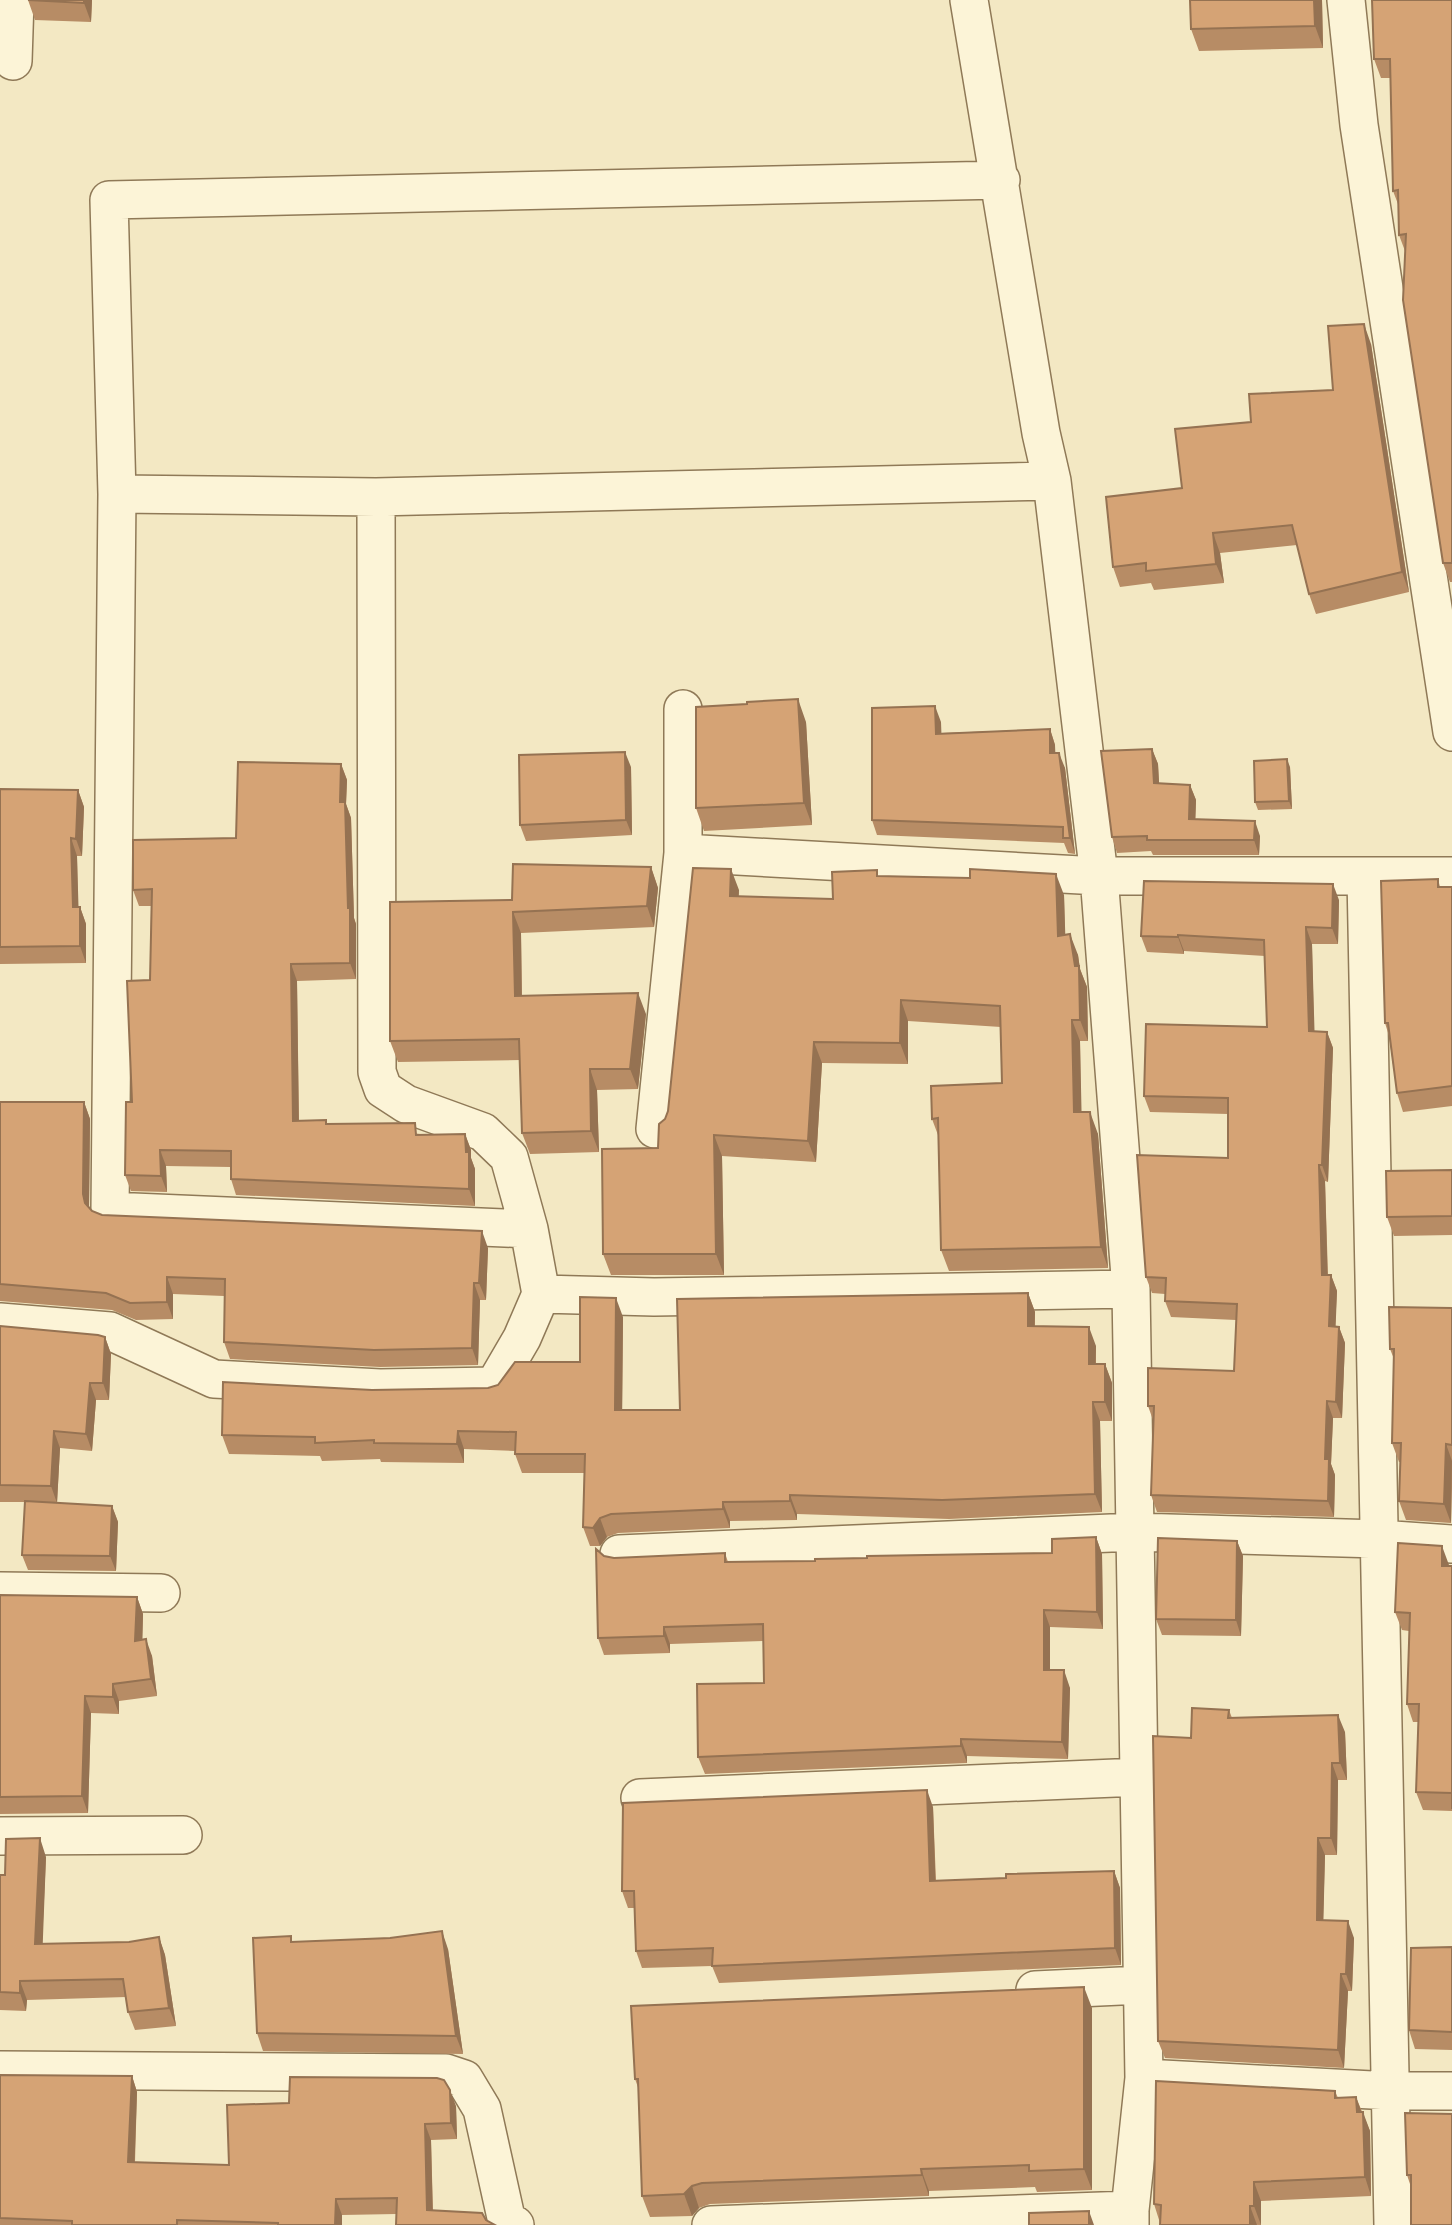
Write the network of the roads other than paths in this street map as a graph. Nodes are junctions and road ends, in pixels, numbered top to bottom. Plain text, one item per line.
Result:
1 (15, 0) edge
2 (970, 0) edge
3 (1346, 0) edge
4 (13, 61) dead end
5 (1001, 180) junction
6 (1052, 481) junction
7 (117, 494) junction
8 (376, 497) junction
9 (683, 709) dead end
10 (1452, 732) edge
11 (683, 853) junction
12 (1099, 876) junction
13 (1452, 876) edge
14 (1366, 877) junction
15 (655, 1129) dead end
16 (529, 1229) junction
17 (1131, 1289) junction
18 (541, 1294) junction
19 (0, 1322) edge
20 (1135, 1532) junction
21 (1379, 1539) junction
22 (1452, 1544) edge
23 (619, 1554) dead end
24 (0, 1591) edge
25 (161, 1593) dead end
26 (1139, 1777) junction
27 (640, 1798) dead end
28 (183, 1835) dead end
29 (0, 1836) edge
30 (1142, 1985) junction
31 (1005, 1991) edge
32 (0, 2070) edge
33 (1144, 2078) junction
34 (1391, 2091) junction
35 (1452, 2091) edge
36 (1130, 2218) edge
37 (515, 2225) edge
38 (710, 2225) edge
39 (1393, 2225) edge

1 - 4 street
2 - 5 street
3 - 10 street
5 - 6 street
5 - 7 street
6 - 8 street
6 - 12 street
7 - 8 street
7 - 16 street
8 - 16 street
9 - 11 street
11 - 12 street
11 - 15 street
12 - 14 street
12 - 17 street
13 - 14 street
14 - 21 street
16 - 18 street
17 - 18 street
17 - 20 street
18 - 19 street
20 - 21 street
20 - 23 street
20 - 26 street
21 - 22 street
21 - 34 street
24 - 25 street
26 - 27 street
26 - 30 street
28 - 29 street
30 - 31 street
30 - 33 street
32 - 37 street
33 - 34 street
33 - 36 street
34 - 35 street
34 - 39 street
36 - 38 street

